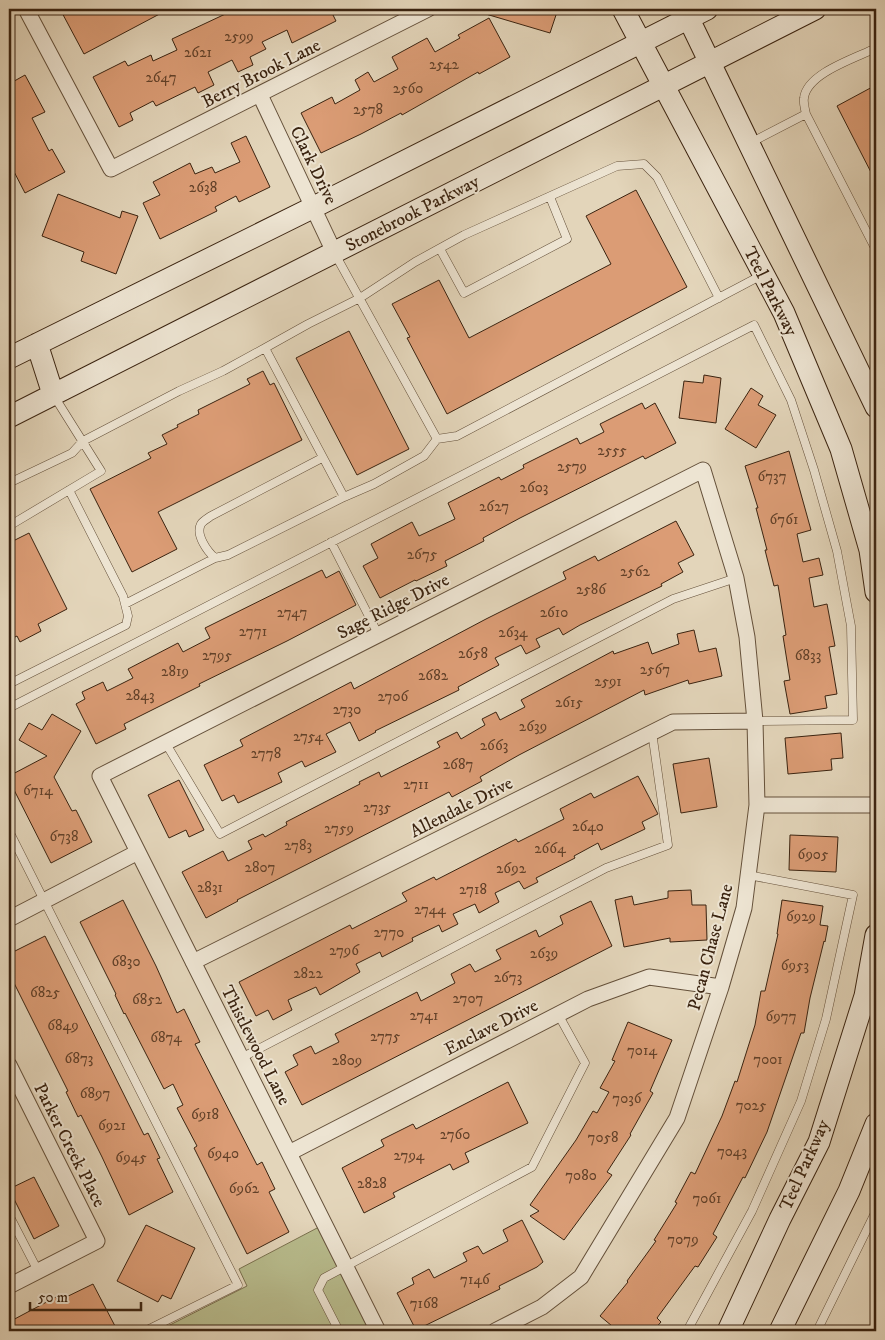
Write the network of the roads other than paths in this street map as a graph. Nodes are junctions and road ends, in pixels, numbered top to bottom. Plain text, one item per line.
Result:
1 (26, 9) edge
2 (428, 9) edge
3 (622, 9) edge
4 (816, 9) edge
5 (693, 12) edge
6 (640, 43) junction
7 (876, 48) edge
8 (710, 61) junction
9 (662, 86) junction
10 (260, 95) junction
11 (806, 114) junction
12 (750, 143) junction
13 (550, 197) junction
14 (314, 207) junction
15 (440, 248) junction
16 (876, 250) edge
17 (334, 252) junction
18 (764, 274) junction
19 (360, 298) junction
20 (719, 298) junction
21 (37, 344) junction
22 (265, 348) junction
23 (9, 358) edge
24 (53, 394) junction
25 (876, 407) edge
26 (9, 417) edge
27 (437, 439) junction
28 (83, 441) junction
29 (322, 458) junction
30 (702, 470) joint
31 (9, 483) edge
32 (69, 490) junction
33 (344, 497) junction
34 (12, 525) edge
35 (332, 542) junction
36 (215, 558) junction
37 (736, 578) junction
38 (876, 592) edge
39 (125, 604) junction
40 (378, 634) junction
41 (9, 684) edge
42 (9, 708) edge
43 (754, 720) junction
44 (652, 732) junction
45 (165, 742) junction
46 (100, 776) joint
47 (757, 804) junction
48 (876, 805) edge
49 (9, 831) edge
50 (138, 852) junction
51 (748, 875) junction
52 (44, 901) junction
53 (9, 919) edge
54 (876, 934) edge
55 (193, 962) junction
56 (721, 988) junction
57 (558, 1014) junction
58 (241, 1058) junction
59 (9, 1065) edge
60 (876, 1124) edge
61 (289, 1153) junction
62 (876, 1211) edge
63 (9, 1216) edge
64 (345, 1266) junction
65 (38, 1271) junction
66 (9, 1286) edge
67 (145, 1331) edge
68 (339, 1331) edge
69 (378, 1331) edge
70 (495, 1331) edge
71 (687, 1331) edge
72 (728, 1331) edge
73 (780, 1331) edge
74 (817, 1331) edge

1 - 10 street, Berry Brook Lane
2 - 10 street, Berry Brook Lane
3 - 6 main road, Teel Parkway
4 - 8 main road, Stonebrook Parkway
5 - 6 main road
5 - 8 main road
6 - 9 main road, Teel Parkway
6 - 14 main road
7 - 11 lane
8 - 9 main road, Stonebrook Parkway
8 - 12 main road
9 - 17 main road, Stonebrook Parkway
9 - 18 main road, Teel Parkway
10 - 14 street, Clark Drive
11 - 12 lane
11 - 16 lane
12 - 25 main road
13 - 15 lane
13 - 15 lane
13 - 20 lane
14 - 17 street, Clark Drive
14 - 21 main road
15 - 19 lane
17 - 19 lane
17 - 24 main road, Stonebrook Parkway
18 - 20 lane
18 - 38 main road, Teel Parkway
19 - 22 lane
19 - 27 lane
20 - 27 lane
21 - 23 main road
21 - 24 main road
22 - 28 lane
22 - 29 lane
24 - 26 main road, Stonebrook Parkway
24 - 28 lane
27 - 33 lane
28 - 31 lane
28 - 32 lane
29 - 33 lane
29 - 36 lane
30 - 37 street, Pecan Chase Lane
30 - 40 street, Sage Ridge Drive
32 - 34 lane
32 - 39 lane
33 - 36 lane
35 - 40 lane
35 - 42 lane
35 - 43 lane
36 - 39 lane
37 - 43 street, Pecan Chase Lane
37 - 45 lane
39 - 41 lane
40 - 45 street, Sage Ridge Drive
43 - 44 street, Allendale Drive
43 - 47 street, Pecan Chase Lane
44 - 55 street, Allendale Drive
44 - 58 lane
45 - 46 street, Sage Ridge Drive
46 - 50 street, Thistlewood Lane
47 - 48 street
47 - 51 street, Pecan Chase Lane
49 - 52 lane
50 - 52 street
50 - 55 street, Thistlewood Lane
51 - 56 street, Pecan Chase Lane
51 - 71 lane
52 - 53 street
52 - 67 lane
54 - 72 main road, Teel Parkway
55 - 58 street, Thistlewood Lane
56 - 57 street, Enclave Drive
56 - 70 street, Pecan Chase Lane
57 - 61 street, Enclave Drive
57 - 64 lane
58 - 61 street, Thistlewood Lane
59 - 65 street, Parker Creek Place
60 - 73 main road
61 - 64 street, Thistlewood Lane
62 - 74 lane
63 - 65 lane
64 - 68 lane
64 - 69 street, Thistlewood Lane
65 - 66 street

